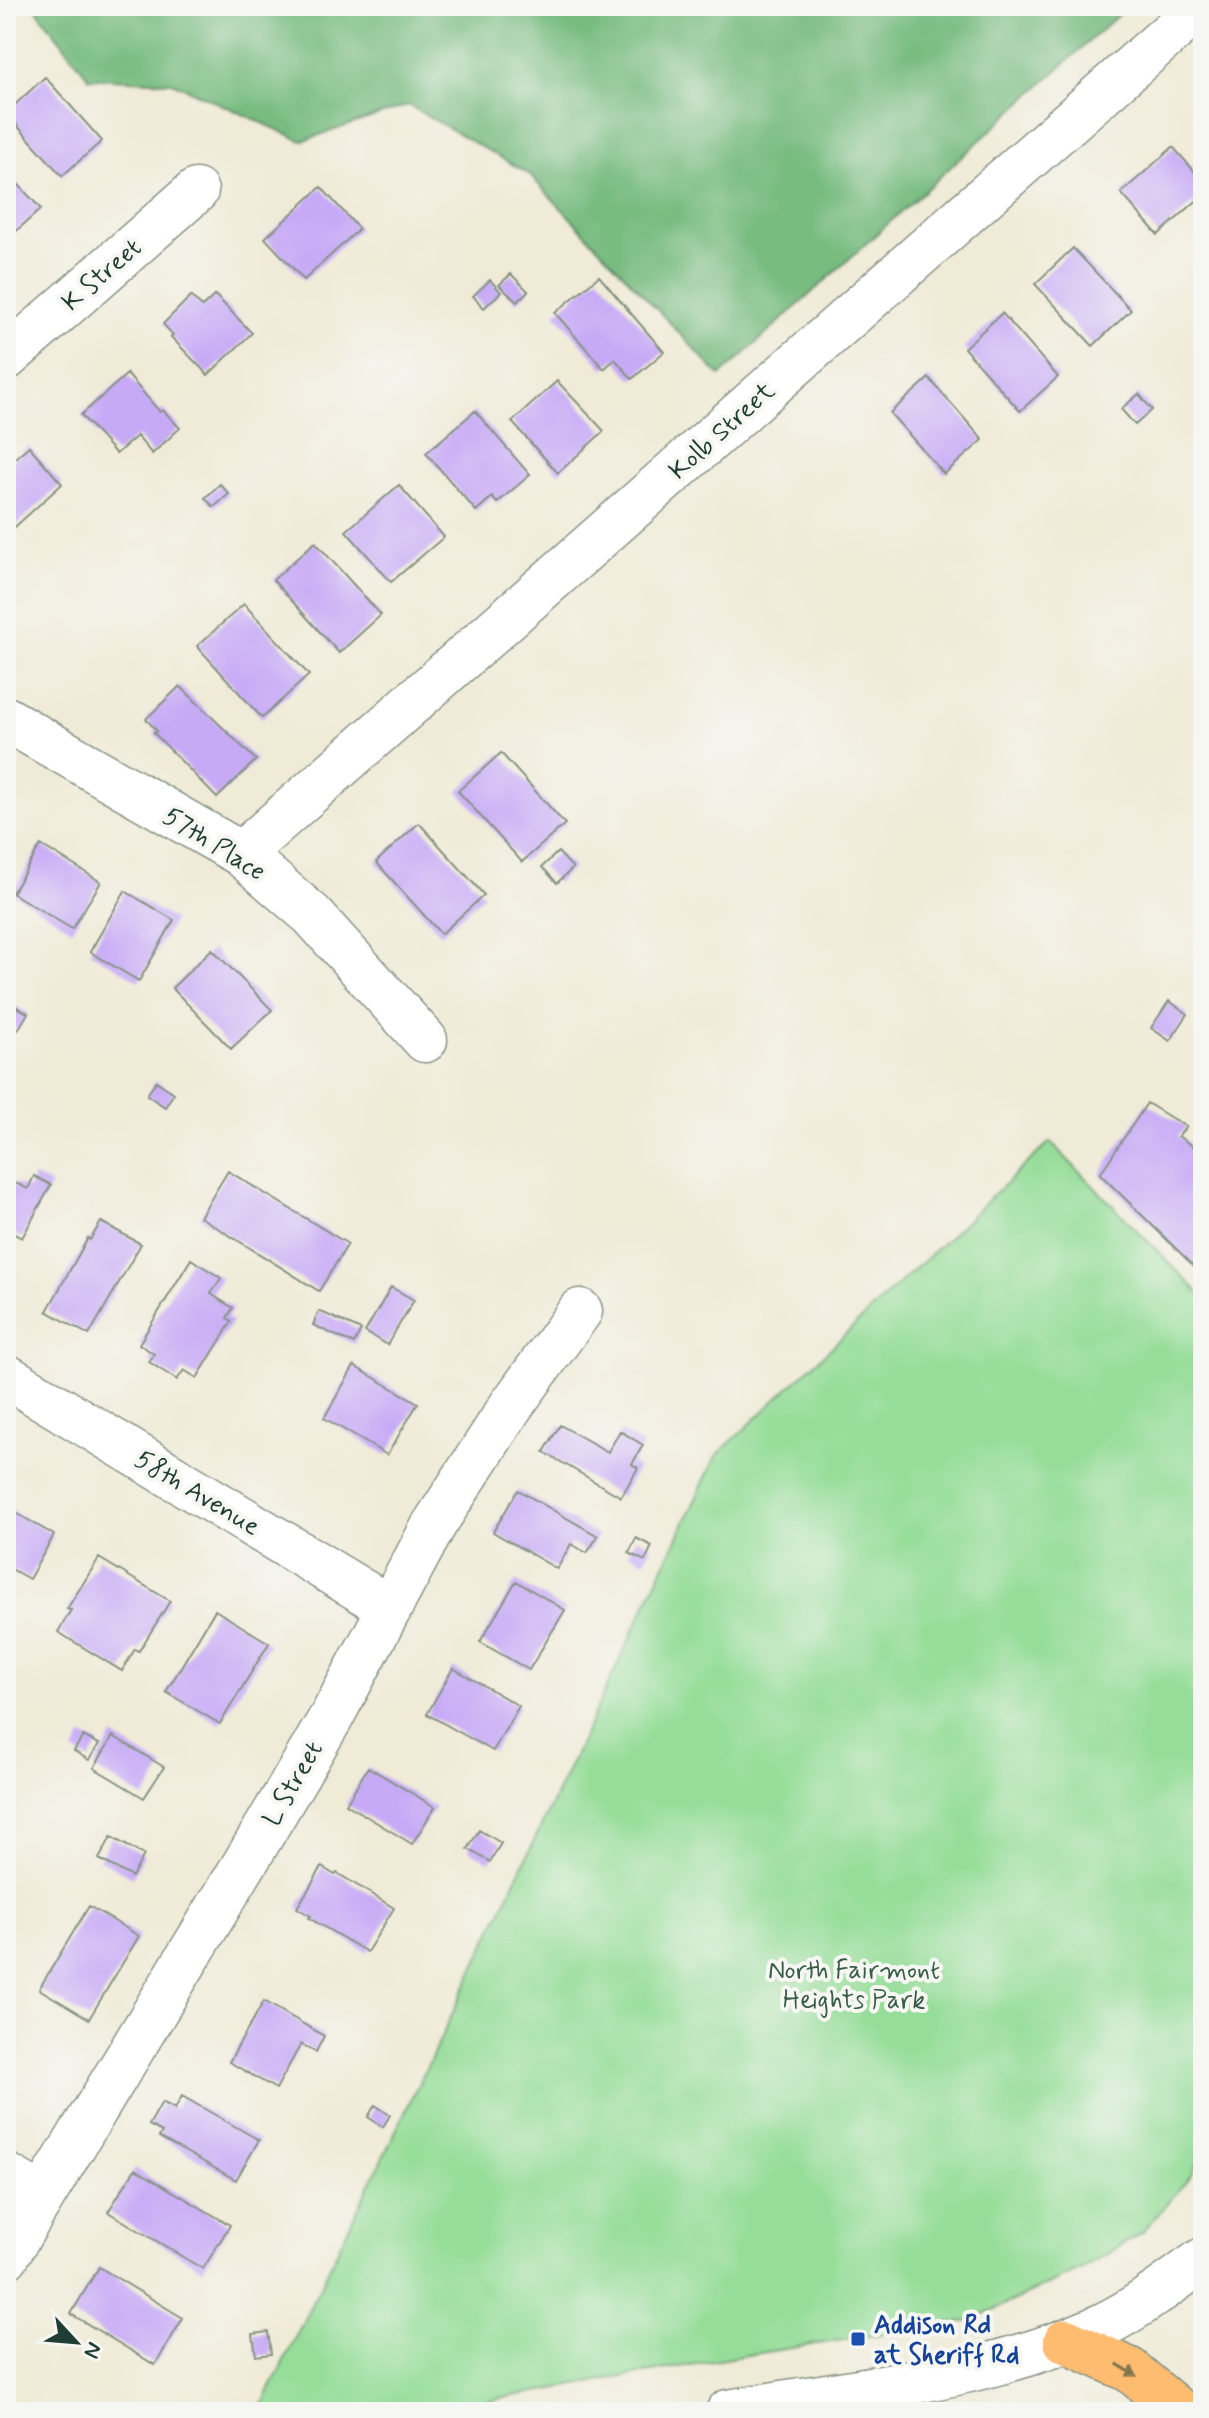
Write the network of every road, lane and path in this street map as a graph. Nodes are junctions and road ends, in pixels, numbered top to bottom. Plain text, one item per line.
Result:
1 (1201, 6) edge
2 (196, 191) dead end
3 (6, 358) edge
4 (6, 719) edge
5 (241, 854) junction
6 (425, 1040) dead end
7 (580, 1311) dead end
8 (6, 1376) edge
9 (390, 1608) junction
10 (24, 2185) edge
11 (6, 2257) edge
12 (1203, 2260) edge
13 (1066, 2341) junction
14 (728, 2412) edge
15 (1180, 2412) edge

1 - 5 street, Kolb Street
2 - 3 street, K Street
4 - 5 street, 57th Place
5 - 6 street, 57th Place
7 - 9 street, L Street
8 - 9 street, 58th Avenue
9 - 10 street, L Street
10 - 11 street, L Street
12 - 13 street
13 - 14 street
13 -> 15 main road

